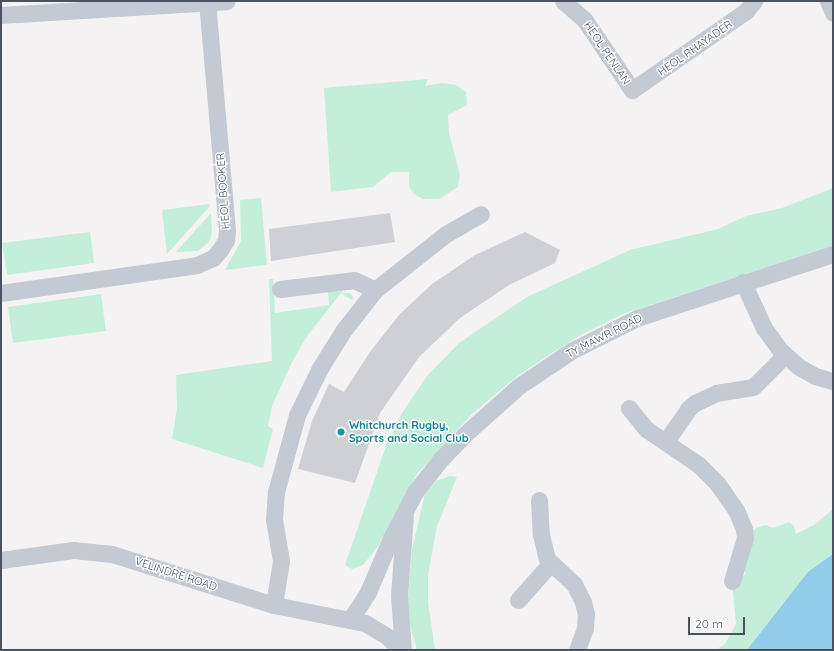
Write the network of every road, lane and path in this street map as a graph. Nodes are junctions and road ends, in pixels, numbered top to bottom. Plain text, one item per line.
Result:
1 (227, 1) edge
2 (563, 1) edge
3 (754, 1) edge
4 (828, 1) edge
5 (207, 2) edge
6 (833, 13) edge
7 (1, 15) edge
8 (632, 90) joint
9 (481, 214) dead end
10 (833, 254) edge
11 (743, 282) junction
12 (280, 289) dead end
13 (375, 290) junction
14 (1, 293) edge
15 (785, 355) junction
16 (833, 382) edge
17 (629, 408) dead end
18 (666, 441) junction
19 (539, 500) dead end
20 (405, 510) junction
21 (1, 560) edge
22 (550, 564) junction
23 (732, 581) dead end
24 (518, 600) dead end
25 (274, 605) junction
26 (350, 620) junction
27 (400, 650) edge
28 (403, 650) edge
29 (577, 650) edge

1 - 5 street
2 - 8 street, HEOL PENLAN
3 - 8 street, HEOL RHAYADER
4 - 6 street
5 - 7 street
5 - 14 street, HEOL BOOKER
9 - 13 street
10 - 11 street, TY MAWR ROAD
11 - 15 street
11 - 20 street, TY MAWR ROAD
12 - 13 street
13 - 25 street
15 - 16 street
15 - 18 street
17 - 18 street
18 - 23 street
19 - 22 street
20 - 26 street, TY MAWR ROAD
20 - 28 street
21 - 25 street, VELINDRE ROAD
22 - 24 street
22 - 29 street
25 - 26 street, VELINDRE ROAD
26 - 27 street, VELINDRE ROAD

